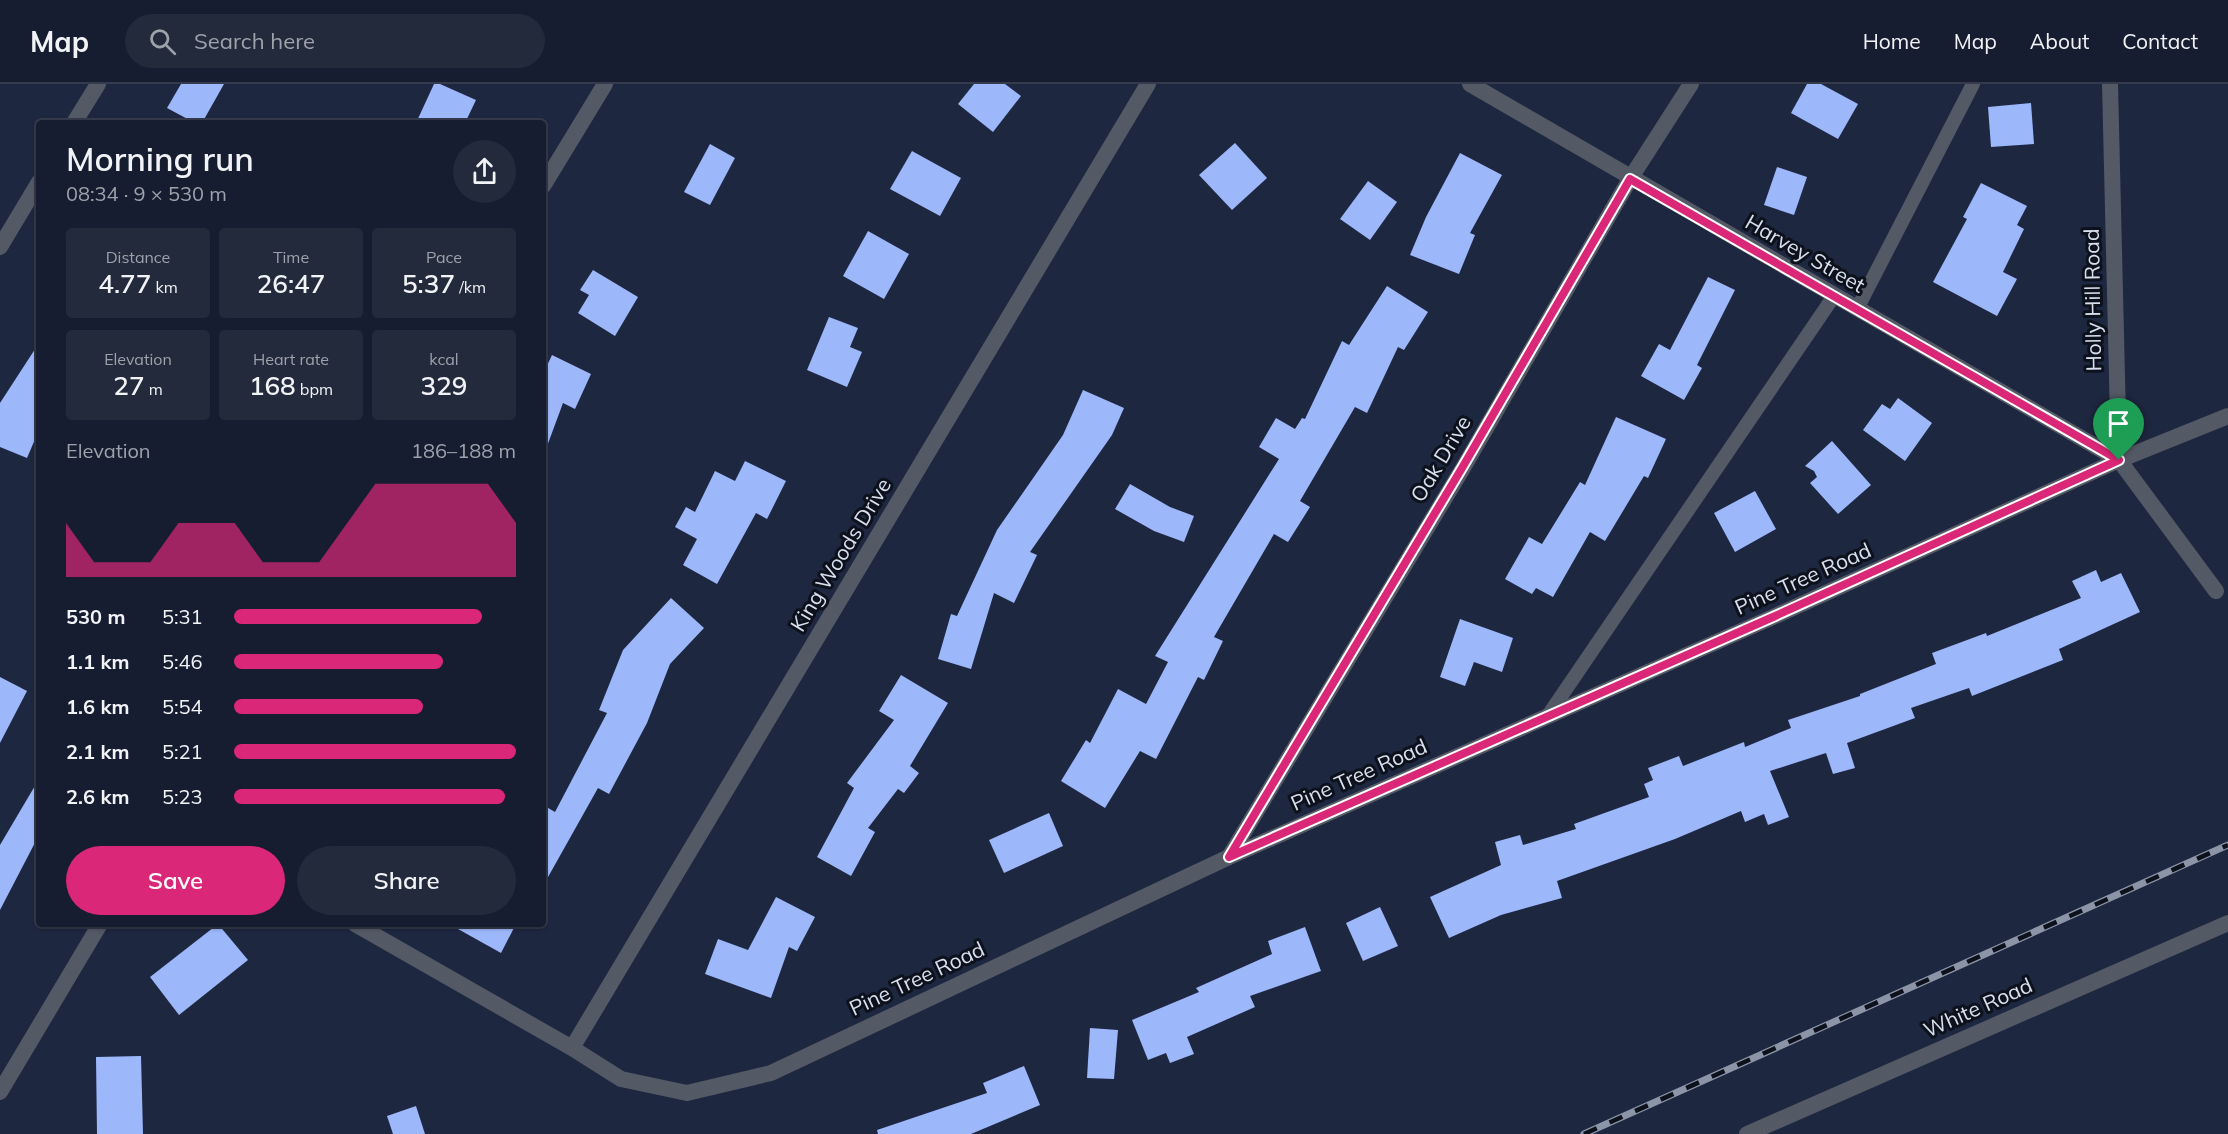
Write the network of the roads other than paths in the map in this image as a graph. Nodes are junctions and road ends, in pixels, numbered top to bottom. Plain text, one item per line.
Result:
1 (98, 84) edge
2 (604, 84) edge
3 (1148, 84) edge
4 (1470, 84) edge
5 (1691, 84) edge
6 (1972, 84) edge
7 (2110, 84) edge
8 (76, 120) edge
9 (1630, 179) junction
10 (546, 181) edge
11 (36, 187) edge
12 (0, 247) edge
13 (1834, 296) junction
14 (1857, 309) junction
15 (2228, 416) edge
16 (2119, 460) junction
17 (2216, 591) dead end
18 (1547, 717) junction
19 (1229, 857) junction
20 (2228, 923) edge
21 (98, 927) edge
22 (360, 927) edge
23 (572, 1048) junction
24 (0, 1092) edge
25 (1747, 1134) edge

1 - 8 street
2 - 10 street
3 - 23 street, King Woods Drive
4 - 9 street, Harvey Street
5 - 9 street, Oak Drive
6 - 14 lane
7 - 16 street, Holly Hill Road
9 - 13 street, Harvey Street
9 - 19 street, Oak Drive
11 - 12 street
13 - 14 street, Harvey Street
13 - 18 lane
14 - 16 street, Harvey Street
15 - 16 street, Pine Tree Road
16 - 17 street
16 - 18 street, Pine Tree Road
18 - 19 street, Pine Tree Road
19 - 23 street, Pine Tree Road
20 - 25 street, White Road
21 - 24 street
22 - 23 street, Pine Tree Road

